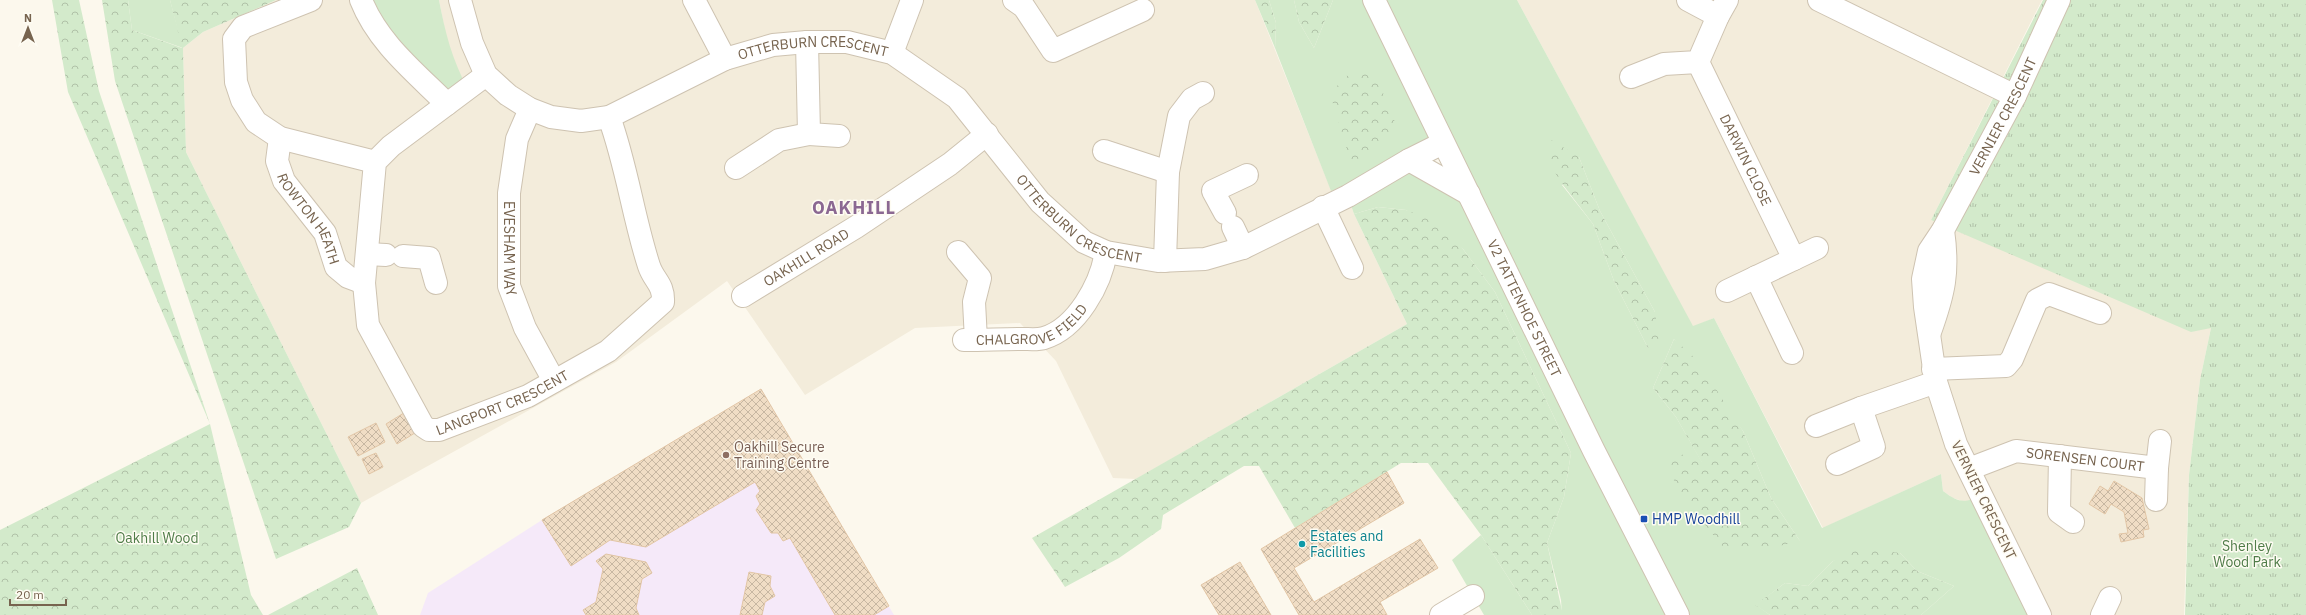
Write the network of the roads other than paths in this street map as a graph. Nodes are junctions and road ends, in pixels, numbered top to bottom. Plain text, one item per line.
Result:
1 (311, 0) edge
2 (361, 0) edge
3 (460, 0) edge
4 (694, 0) edge
5 (912, 0) edge
6 (1014, 0) edge
7 (1374, 0) edge
8 (1688, 0) edge
9 (1819, 0) edge
10 (2059, 0) edge
11 (1722, 8) edge
12 (1143, 10) dead end
13 (808, 42) junction
14 (892, 53) junction
15 (725, 59) junction
16 (1698, 62) junction
17 (486, 75) junction
18 (1631, 77) dead end
19 (1203, 93) dead end
20 (2015, 96) junction
21 (447, 104) junction
22 (530, 109) junction
23 (609, 117) junction
24 (809, 134) junction
25 (987, 134) junction
26 (840, 136) dead end
27 (280, 138) junction
28 (1443, 143) junction
29 (1104, 150) dead end
30 (1409, 160) junction
31 (375, 162) junction
32 (736, 168) dead end
33 (1168, 172) junction
34 (1247, 175) dead end
35 (1469, 194) junction
36 (1323, 207) junction
37 (1243, 248) junction
38 (1817, 248) dead end
39 (958, 252) dead end
40 (1106, 252) junction
41 (386, 255) junction
42 (1794, 259) junction
43 (1165, 261) junction
44 (1352, 268) dead end
45 (1756, 278) junction
46 (364, 283) junction
47 (436, 283) dead end
48 (1727, 291) dead end
49 (743, 296) dead end
50 (2100, 313) dead end
51 (1792, 353) dead end
52 (1935, 376) junction
53 (554, 381) junction
54 (1861, 408) junction
55 (1816, 426) dead end
56 (2160, 441) dead end
57 (2060, 456) junction
58 (1837, 464) dead end
59 (2157, 468) junction
60 (1969, 469) junction
61 (2156, 500) dead end
62 (2072, 522) dead end
63 (1473, 596) dead end
64 (1441, 615) edge
65 (1678, 615) edge
66 (2040, 615) edge

1 - 27 street
2 - 21 street
3 - 17 street, OTTERBURN CRESCENT
4 - 15 street
5 - 14 street
6 - 12 street
7 - 28 street, V2 TATTENHOE STREET
8 - 11 street
9 - 20 street
10 - 20 street, VERNIER CRESCENT
11 - 16 street
13 - 14 street, OTTERBURN CRESCENT
13 - 15 street, OTTERBURN CRESCENT
13 - 24 street
14 - 25 street, OTTERBURN CRESCENT
15 - 23 street, OTTERBURN CRESCENT
16 - 18 street
16 - 42 street, DARWIN CLOSE
17 - 21 street
17 - 22 street, OTTERBURN CRESCENT
19 - 33 street, OTTERBURN CRESCENT
20 - 52 street, VERNIER CRESCENT
21 - 31 street
22 - 23 street, OTTERBURN CRESCENT
22 - 53 street, EVESHAM WAY
23 - 53 street, LANGPORT CRESCENT
24 - 26 street
24 - 32 street
25 - 40 street, OTTERBURN CRESCENT
25 - 49 street, OAKHILL ROAD
27 - 31 street
27 - 46 street, ROWTON HEATH
28 - 30 street, OTTERBURN CRESCENT
28 - 35 street, V2 TATTENHOE STREET
29 - 33 street
30 - 35 street
30 - 36 street, OTTERBURN CRESCENT
31 - 41 street, LANGPORT CRESCENT
33 - 43 street, OTTERBURN CRESCENT
34 - 37 street
35 - 65 street, V2 TATTENHOE STREET
36 - 37 street, OTTERBURN CRESCENT
36 - 44 street
37 - 43 street, OTTERBURN CRESCENT
38 - 42 street
39 - 40 street, CHALGROVE FIELD
40 - 43 street, OTTERBURN CRESCENT
41 - 46 street, LANGPORT CRESCENT
41 - 47 street
42 - 45 street
45 - 48 street
45 - 51 street
46 - 53 street, LANGPORT CRESCENT
50 - 52 street
52 - 54 street
52 - 60 street, VERNIER CRESCENT
54 - 55 street
54 - 58 street
56 - 59 street, SORENSEN COURT
57 - 59 street, SORENSEN COURT
57 - 60 street, SORENSEN COURT
57 - 62 street
59 - 61 street, SORENSEN COURT
60 - 66 street, VERNIER CRESCENT
63 - 64 street

